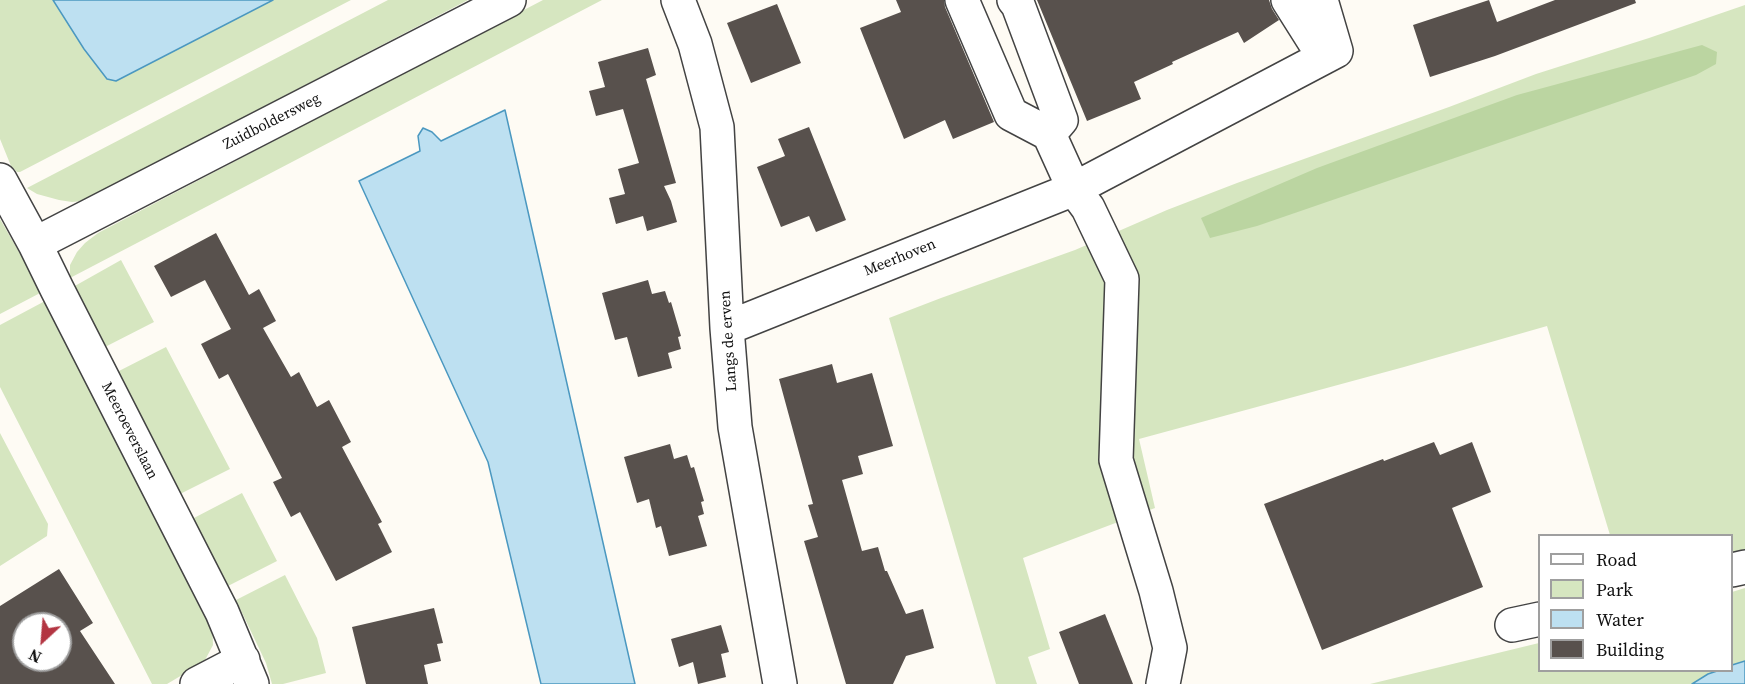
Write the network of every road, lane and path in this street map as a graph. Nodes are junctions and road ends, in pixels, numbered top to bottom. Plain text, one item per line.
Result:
1 (509, 0) edge
2 (678, 0) edge
3 (962, 0) edge
4 (1014, 0) edge
5 (1288, 0) edge
6 (1321, 0) edge
7 (1324, 57) junction
8 (1049, 134) junction
9 (0, 180) edge
10 (1074, 189) junction
11 (35, 244) junction
12 (727, 328) junction
13 (247, 672) edge
14 (197, 684) edge
15 (780, 684) edge
16 (1163, 684) edge

1 - 11 street, Zuidboldersweg
2 - 12 street, Langs de erven
3 - 8 street
4 - 8 street
5 - 7 street
6 - 7 street
7 - 10 street, Meerhoven
8 - 10 street
9 - 11 street, Meeroeverslaan
10 - 12 street, Meerhoven
10 - 16 street
11 - 13 street, Meeroeverslaan
12 - 15 street, Langs de erven
13 - 14 street

